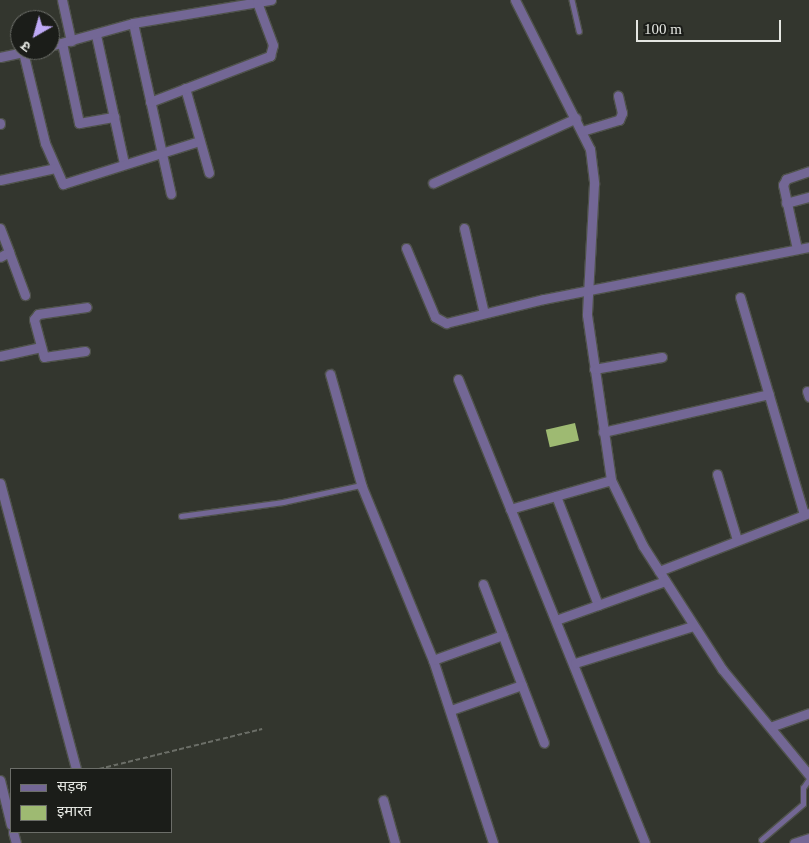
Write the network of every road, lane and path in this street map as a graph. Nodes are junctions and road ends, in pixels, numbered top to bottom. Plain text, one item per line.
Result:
1 (62, 0) edge
2 (271, 0) edge
3 (515, 0) edge
4 (572, 0) edge
5 (257, 2) junction
6 (133, 23) junction
7 (579, 31) dead end
8 (96, 35) junction
9 (66, 42) junction
10 (60, 44) edge
11 (30, 60) edge
12 (185, 88) junction
13 (618, 95) dead end
14 (150, 102) junction
15 (114, 117) junction
16 (576, 118) junction
17 (582, 131) junction
18 (199, 141) junction
19 (162, 152) junction
20 (124, 163) junction
21 (54, 168) junction
22 (809, 171) edge
23 (209, 172) dead end
24 (0, 180) edge
25 (433, 183) dead end
26 (171, 194) dead end
27 (809, 197) edge
28 (786, 203) junction
29 (0, 228) edge
30 (464, 228) dead end
31 (809, 247) edge
32 (406, 248) dead end
33 (797, 249) junction
34 (9, 252) junction
35 (0, 257) edge
36 (589, 292) junction
37 (25, 295) dead end
38 (740, 297) dead end
39 (87, 307) dead end
40 (484, 313) junction
41 (41, 347) junction
42 (84, 351) dead end
43 (0, 356) edge
44 (662, 357) dead end
45 (594, 369) junction
46 (330, 374) dead end
47 (458, 379) dead end
48 (769, 394) junction
49 (603, 432) junction
50 (717, 474) dead end
51 (611, 480) junction
52 (0, 483) edge
53 (361, 485) junction
54 (556, 496) junction
55 (510, 509) junction
56 (806, 513) edge
57 (181, 516) dead end
58 (736, 540) junction
59 (658, 571) junction
60 (665, 581) junction
61 (483, 584) dead end
62 (598, 605) junction
63 (556, 620) junction
64 (693, 626) junction
65 (503, 636) junction
66 (433, 660) junction
67 (575, 663) junction
68 (522, 685) junction
69 (451, 710) junction
70 (809, 713) edge
71 (770, 727) junction
72 (262, 730) dead end
73 (544, 743) dead end
74 (76, 768) edge
75 (103, 768) edge
76 (809, 775) edge
77 (0, 780) edge
78 (383, 800) dead end
79 (6, 801) edge
80 (10, 820) edge
81 (809, 838) edge
82 (761, 840) dead end
83 (394, 843) edge
84 (493, 843) edge
85 (645, 843) edge
86 (794, 843) edge

1 - 9 street
2 - 5 street
3 - 16 street
4 - 7 lane
5 - 6 street
5 - 12 street
6 - 8 street
6 - 14 street
8 - 9 street
8 - 15 street
9 - 10 street
9 - 15 street
11 - 21 street
12 - 14 street
12 - 18 street
13 - 17 street
14 - 19 street
15 - 20 street
16 - 17 street
16 - 25 street
17 - 36 street
18 - 19 street
18 - 23 street
19 - 20 street
19 - 26 street
20 - 21 street
21 - 24 street
22 - 28 street
27 - 28 street
28 - 33 street
29 - 34 street
30 - 40 street
31 - 33 street
32 - 40 street
33 - 36 street
34 - 35 street
34 - 37 street
36 - 40 street
36 - 45 street
38 - 48 street
39 - 41 street
41 - 42 street
41 - 43 street
44 - 45 street
45 - 49 street
46 - 53 street
47 - 55 street
48 - 49 street
48 - 56 street
49 - 51 street
50 - 58 street
51 - 54 street
51 - 59 street
52 - 74 street
53 - 57 lane
53 - 66 street
54 - 55 street
54 - 62 street
55 - 63 street
56 - 58 street
58 - 59 street
59 - 60 street
60 - 62 street
60 - 64 street
61 - 65 street
62 - 63 street
63 - 67 street
64 - 67 street
64 - 71 street
65 - 66 street
65 - 68 street
66 - 69 street
67 - 85 street
68 - 69 street
68 - 73 street
69 - 84 street
70 - 71 street
71 - 76 street
72 - 75 path
76 - 82 lane
77 - 79 street
78 - 83 street
79 - 80 street
81 - 86 street

